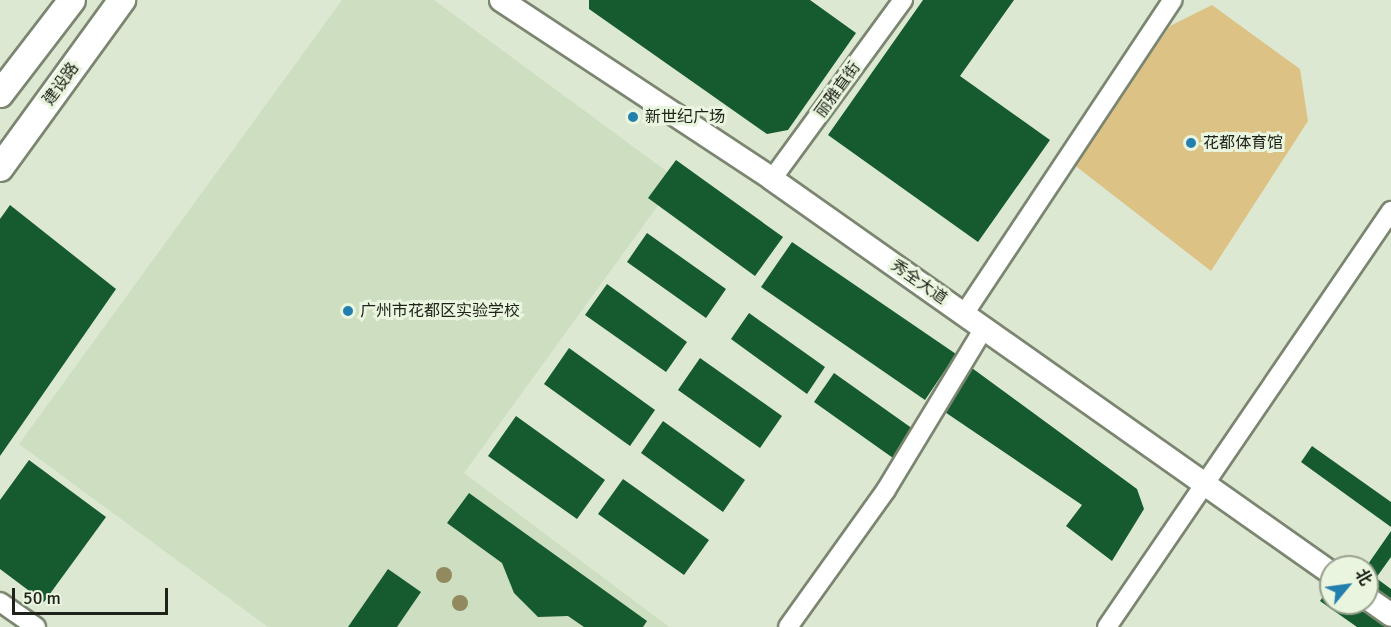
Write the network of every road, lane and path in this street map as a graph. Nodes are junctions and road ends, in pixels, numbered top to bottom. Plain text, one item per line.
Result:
1 (72, 0) edge
2 (122, 0) edge
3 (501, 0) edge
4 (903, 0) edge
5 (1173, 0) edge
6 (0, 94) edge
7 (0, 168) edge
8 (772, 179) junction
9 (1391, 211) edge
10 (964, 314) junction
11 (984, 328) junction
12 (1205, 484) junction
13 (1319, 565) edge
14 (0, 602) edge
15 (36, 627) edge
16 (788, 627) edge
17 (1107, 627) edge

1 - 6 main road
2 - 7 main road, 建设路
3 - 8 street, 秀全大道
4 - 8 street, 丽雅直街
5 - 10 street
8 - 10 street, 秀全大道
9 - 12 street
10 - 11 street, 秀全大道
11 - 12 street, 秀全大道
11 - 16 street
12 - 13 street, 秀全大道
12 - 17 street
14 - 15 street

